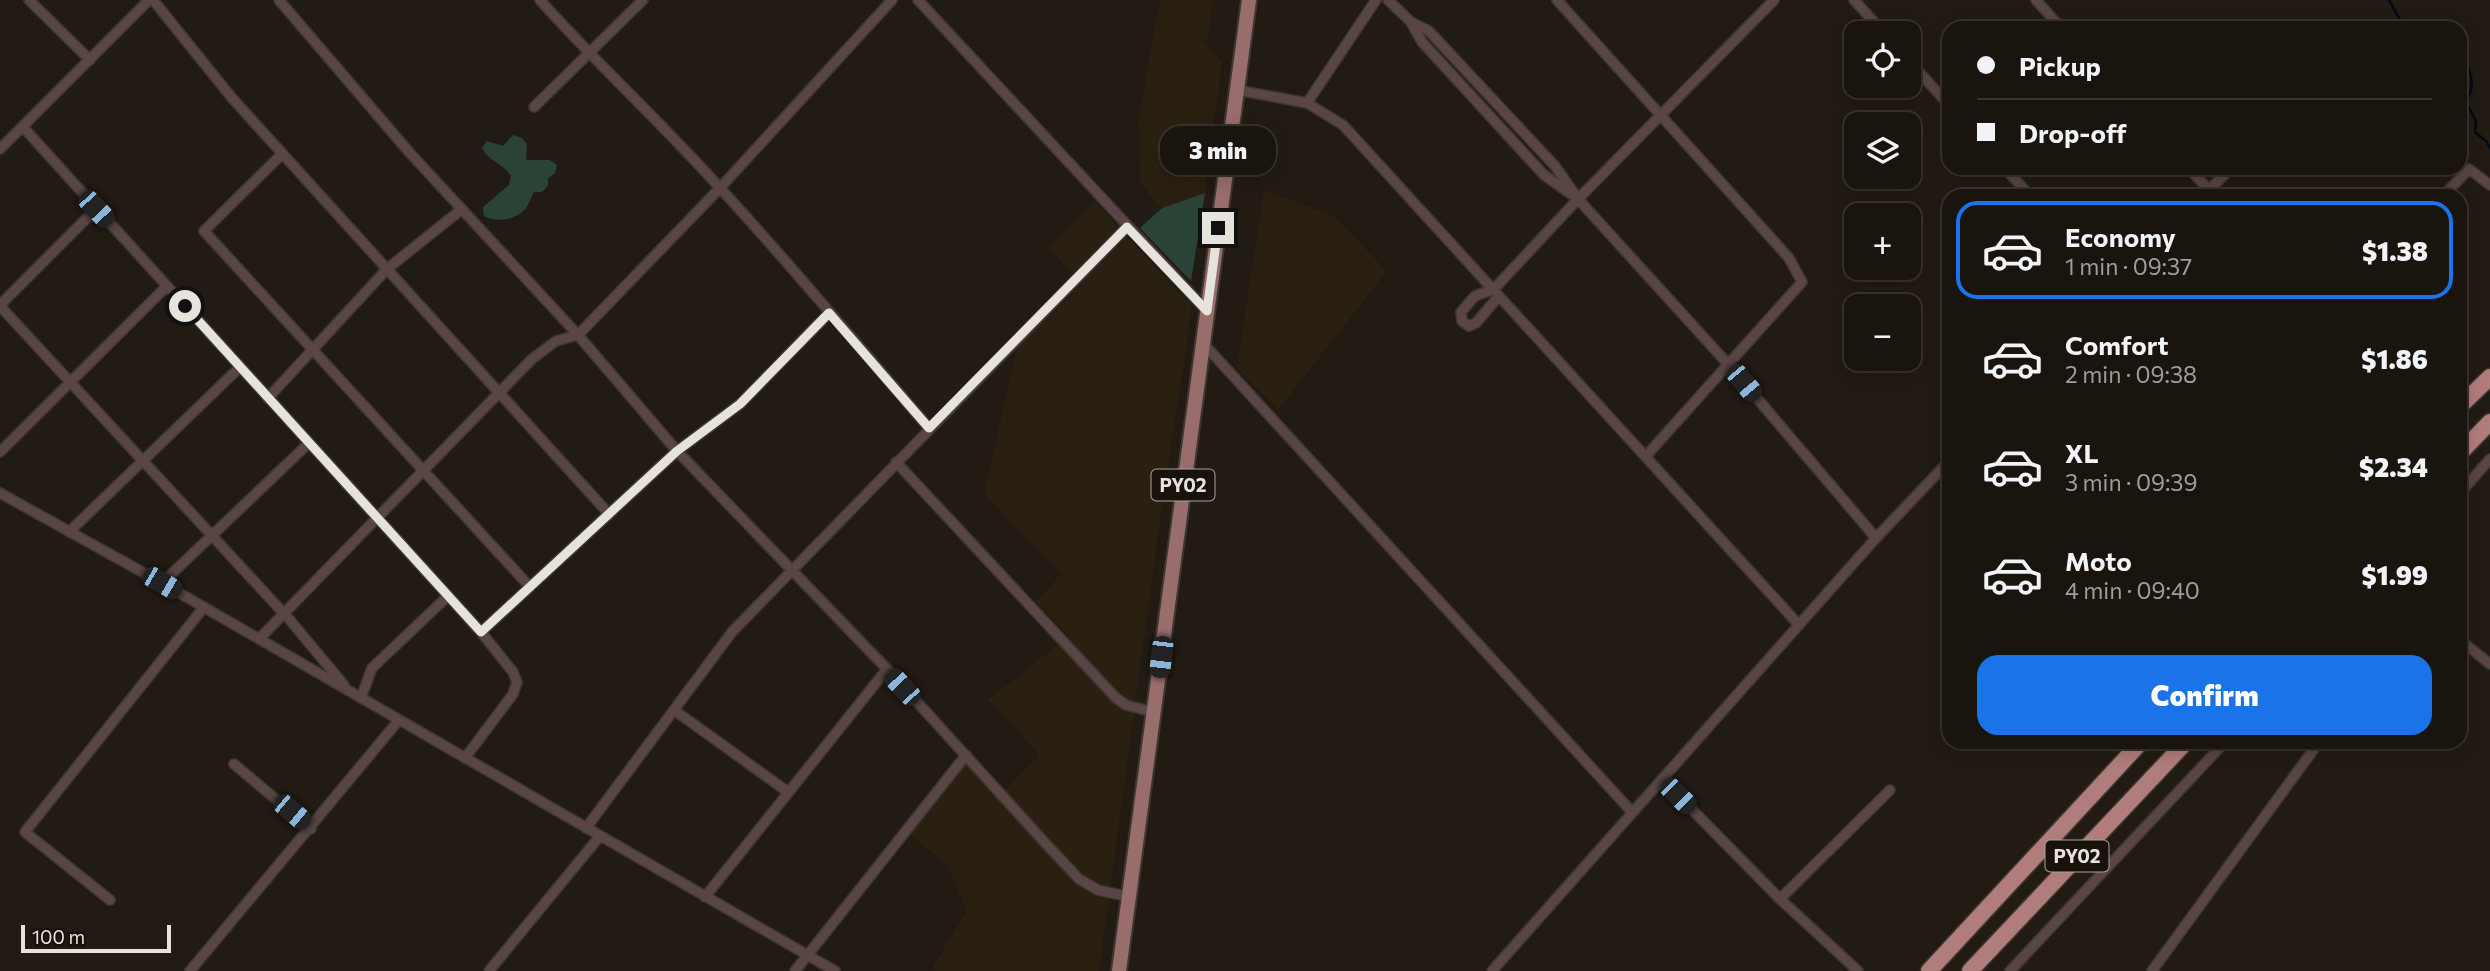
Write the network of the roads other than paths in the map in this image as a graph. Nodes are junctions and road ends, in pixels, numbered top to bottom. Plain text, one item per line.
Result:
1 (29, 0) edge
2 (151, 0) edge
3 (279, 0) edge
4 (540, 0) edge
5 (643, 0) edge
6 (892, 0) edge
7 (918, 0) edge
8 (1249, 0) edge
9 (1376, 0) edge
10 (1388, 0) edge
11 (1557, 0) edge
12 (1774, 0) edge
13 (1854, 0) edge
14 (2036, 0) edge
15 (1873, 21) edge
16 (2055, 21) edge
17 (1411, 22) junction
18 (589, 55) junction
19 (90, 60) junction
20 (1921, 74) edge
21 (1237, 90) junction
22 (1942, 97) edge
23 (1307, 103) junction
24 (534, 107) dead end
25 (1661, 116) junction
26 (23, 127) junction
27 (0, 149) edge
28 (282, 154) junction
29 (2467, 171) edge
30 (2011, 175) edge
31 (2194, 175) edge
32 (2225, 175) edge
33 (2463, 175) edge
34 (2490, 185) edge
35 (720, 188) junction
36 (2024, 189) edge
37 (2205, 189) edge
38 (2213, 189) edge
39 (2450, 189) edge
40 (1578, 199) junction
41 (96, 209) junction
42 (462, 209) junction
43 (1127, 227) junction
44 (387, 269) junction
45 (167, 286) junction
46 (1497, 292) junction
47 (0, 306) edge
48 (1207, 311) junction
49 (829, 313) junction
50 (578, 335) junction
51 (1202, 342) junction
52 (314, 350) junction
53 (1727, 363) junction
54 (240, 367) junction
55 (2490, 376) edge
56 (70, 382) junction
57 (499, 393) junction
58 (268, 398) junction
59 (2467, 399) edge
60 (2490, 422) edge
61 (929, 428) junction
62 (309, 443) junction
63 (2467, 446) edge
64 (677, 451) junction
65 (0, 452) edge
66 (1646, 456) junction
67 (2490, 459) edge
68 (143, 461) junction
69 (896, 462) junction
70 (1942, 468) edge
71 (423, 470) junction
72 (2467, 485) edge
73 (0, 493) edge
74 (609, 514) junction
75 (376, 517) junction
76 (69, 532) junction
77 (212, 535) junction
78 (1876, 538) junction
79 (791, 569) junction
80 (162, 583) junction
81 (530, 587) junction
82 (448, 596) junction
83 (204, 607) junction
84 (283, 612) junction
85 (1798, 625) junction
86 (481, 632) junction
87 (259, 639) junction
88 (2467, 646) edge
89 (2490, 664) edge
90 (887, 669) junction
91 (349, 692) junction
92 (361, 698) junction
93 (674, 710) junction
94 (1154, 712) junction
95 (400, 720) junction
96 (2135, 749) edge
97 (2179, 749) edge
98 (2218, 749) edge
99 (2314, 749) edge
100 (966, 755) junction
101 (466, 758) junction
102 (234, 764) dead end
103 (1662, 779) junction
104 (1890, 790) dead end
105 (788, 792) junction
106 (1632, 813) junction
107 (586, 828) junction
108 (311, 829) junction
109 (600, 836) junction
110 (705, 897) junction
111 (1130, 897) junction
112 (1780, 899) junction
113 (110, 900) dead end
114 (807, 956) junction
115 (190, 971) edge
116 (489, 971) edge
117 (795, 971) edge
118 (835, 971) edge
119 (1119, 971) edge
120 (1492, 971) edge
121 (1858, 971) edge
122 (1929, 971) edge
123 (1970, 971) edge
124 (2010, 971) edge
125 (2151, 971) edge

1 - 19 street
2 - 19 street
2 - 28 street
3 - 42 street
4 - 18 street
5 - 18 street
6 - 35 street
7 - 43 street
8 - 21 main road, PY02
9 - 23 street
10 - 17 street
11 - 25 street
12 - 25 street
13 - 15 street
14 - 16 street
17 - 40 street
17 - 40 street
18 - 24 street
18 - 35 street
19 - 26 street
20 - 22 street
21 - 23 street
21 - 48 main road, PY02
23 - 46 street
25 - 40 street
25 - 53 street
26 - 27 street
26 - 41 street
28 - 44 street
28 - 52 street
29 - 34 street
30 - 36 street
31 - 37 street
32 - 38 street
33 - 39 street
35 - 49 street
35 - 50 street
40 - 46 street
40 - 53 street
41 - 45 street
41 - 47 street
42 - 44 street
42 - 50 street
43 - 48 street
43 - 61 street
44 - 52 street
44 - 57 street
45 - 54 street
45 - 56 street
46 - 66 street
47 - 56 street
48 - 51 main road, PY02
49 - 61 street
49 - 64 street
50 - 57 street
50 - 64 street
51 - 94 main road, PY02
51 - 106 street
52 - 58 street
52 - 71 street
53 - 66 street
53 - 78 street
54 - 58 street
54 - 68 street
55 - 59 highway
56 - 65 street
56 - 68 street
57 - 71 street
57 - 74 street
58 - 62 street
60 - 63 highway
61 - 69 street
62 - 75 street
62 - 77 street
64 - 74 street
64 - 79 street
66 - 85 street
67 - 72 street
68 - 76 street
68 - 77 street
69 - 79 street
69 - 94 street
70 - 78 street
71 - 75 street
71 - 81 street
73 - 76 street
74 - 81 street
75 - 82 street
75 - 84 street
76 - 80 street
77 - 80 street
77 - 84 street
78 - 85 street
79 - 90 street
79 - 93 street
80 - 83 street
81 - 86 street
82 - 86 street
82 - 92 street
83 - 87 street
83 - 113 street
84 - 87 street
84 - 91 street
85 - 103 street
86 - 101 street
87 - 91 street
88 - 89 street
90 - 100 street
90 - 105 street
91 - 92 street
92 - 95 street
93 - 105 street
93 - 107 street
94 - 111 main road, PY02
95 - 101 street
95 - 108 street
96 - 122 highway, PY02
97 - 123 highway, PY02
98 - 124 street
99 - 125 street
100 - 111 street
100 - 114 street
101 - 107 street
102 - 108 street
103 - 106 street
103 - 112 street
104 - 112 street
105 - 110 street
106 - 120 street
107 - 109 street
108 - 115 street
109 - 110 street
109 - 116 street
110 - 114 street
111 - 119 main road, PY02
112 - 121 street
114 - 117 street
114 - 118 street

